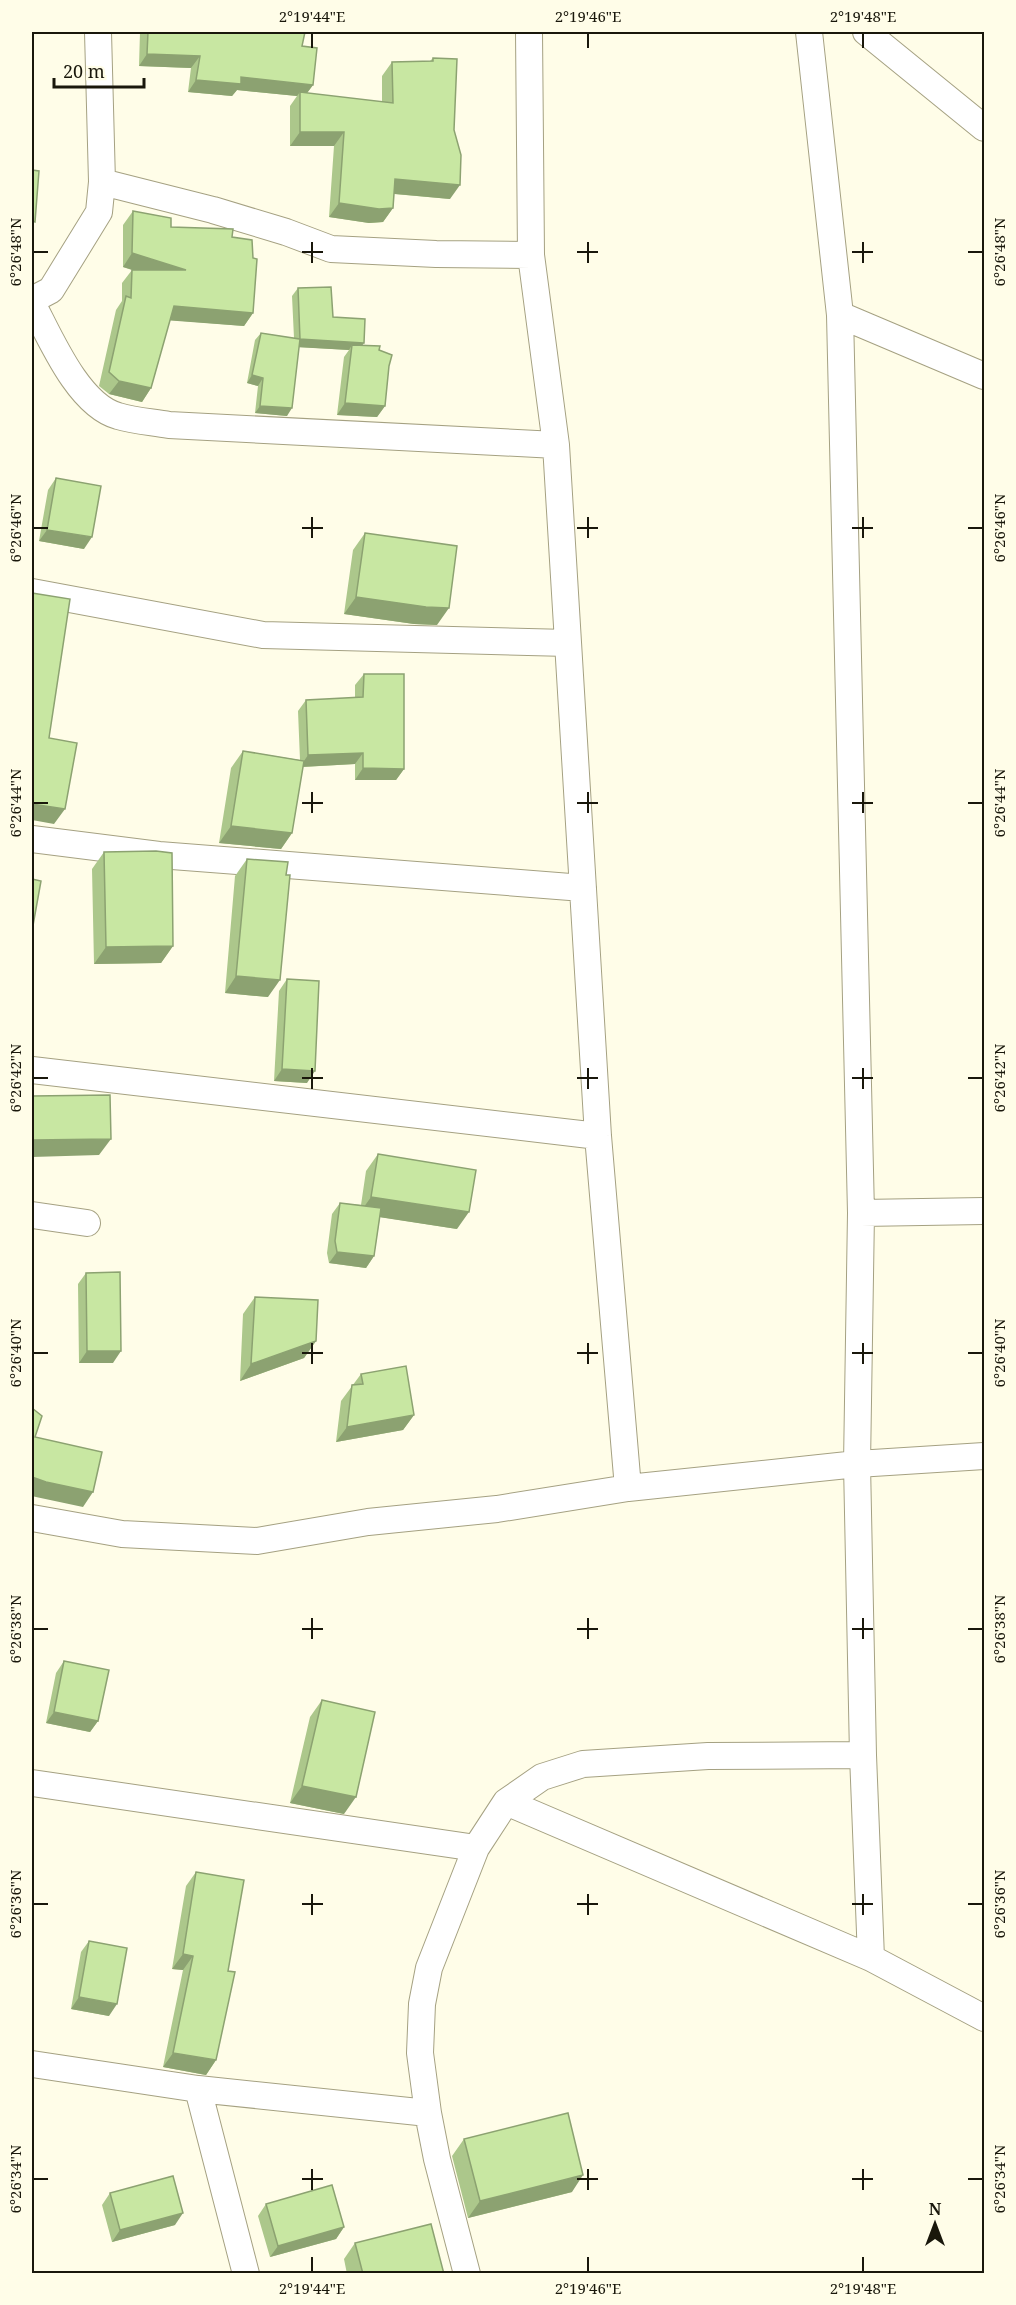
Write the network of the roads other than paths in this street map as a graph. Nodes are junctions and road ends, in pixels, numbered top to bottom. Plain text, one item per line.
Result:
1 (98, 32) edge
2 (529, 32) edge
3 (809, 32) edge
4 (866, 32) edge
5 (984, 128) edge
6 (102, 182) junction
7 (531, 255) junction
8 (32, 302) edge
9 (840, 315) junction
10 (984, 376) edge
11 (556, 445) junction
12 (32, 592) edge
13 (568, 643) junction
14 (32, 839) edge
15 (583, 888) junction
16 (32, 1070) edge
17 (598, 1136) junction
18 (984, 1211) edge
19 (861, 1213) junction
20 (32, 1215) edge
21 (87, 1223) dead end
22 (984, 1456) edge
23 (856, 1464) junction
24 (628, 1488) junction
25 (32, 1518) edge
26 (863, 1755) junction
27 (32, 1783) edge
28 (506, 1802) junction
29 (476, 1848) junction
30 (871, 1958) junction
31 (984, 2018) edge
32 (32, 2064) edge
33 (198, 2088) junction
34 (428, 2113) junction
35 (246, 2274) edge
36 (467, 2274) edge

1 - 6 street
2 - 7 street
3 - 9 street
4 - 5 street
6 - 7 street
6 - 8 street
7 - 11 street
8 - 11 street
9 - 10 street
9 - 19 street
11 - 13 street
12 - 13 street
13 - 15 street
14 - 15 street
15 - 17 street
16 - 17 street
17 - 24 street
18 - 19 street
19 - 23 street
20 - 21 street
22 - 23 street
23 - 24 street
23 - 26 street
24 - 25 street
26 - 28 street
26 - 30 street
27 - 29 street
28 - 29 street
28 - 30 street
29 - 34 street
30 - 31 street
32 - 33 street
33 - 34 street
33 - 35 street
34 - 36 street

